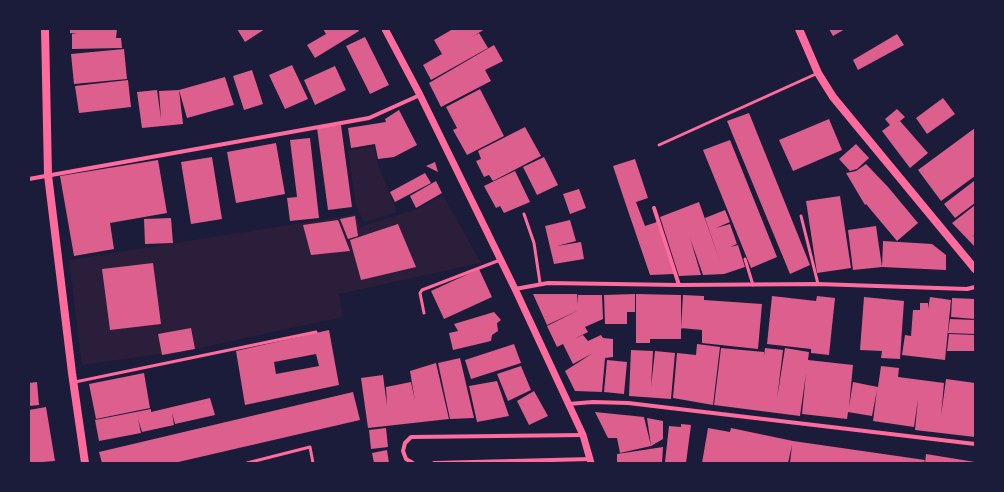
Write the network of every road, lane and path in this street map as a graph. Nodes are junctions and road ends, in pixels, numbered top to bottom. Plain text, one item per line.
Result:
1 (45, 29) edge
2 (385, 29) edge
3 (799, 29) edge
4 (818, 73) junction
5 (420, 95) junction
6 (659, 145) dead end
7 (48, 175) junction
8 (29, 179) edge
9 (654, 208) dead end
10 (524, 214) dead end
11 (801, 216) dead end
12 (745, 259) dead end
13 (500, 260) junction
14 (975, 269) edge
15 (540, 283) junction
16 (818, 284) junction
17 (679, 285) junction
18 (753, 285) junction
19 (975, 287) edge
20 (515, 289) junction
21 (424, 313) dead end
22 (316, 332) dead end
23 (73, 382) junction
24 (567, 404) junction
25 (583, 435) junction
26 (975, 444) edge
27 (591, 461) edge
28 (85, 463) edge
29 (247, 463) edge
30 (314, 463) edge
31 (413, 463) edge
32 (434, 463) edge

1 - 7 main road
2 - 5 street
3 - 4 main road
4 - 6 lane
4 - 14 main road
5 - 7 street
5 - 13 street
7 - 8 street
7 - 23 main road
9 - 17 street
10 - 15 lane
11 - 16 lane
12 - 18 lane
13 - 20 street
13 - 21 lane
15 - 17 street
15 - 20 street
16 - 18 street
16 - 19 street
17 - 18 street
20 - 24 street
22 - 23 lane
23 - 28 main road
24 - 25 street
24 - 26 street
25 - 27 street
25 - 31 street
27 - 32 street
29 - 30 lane

